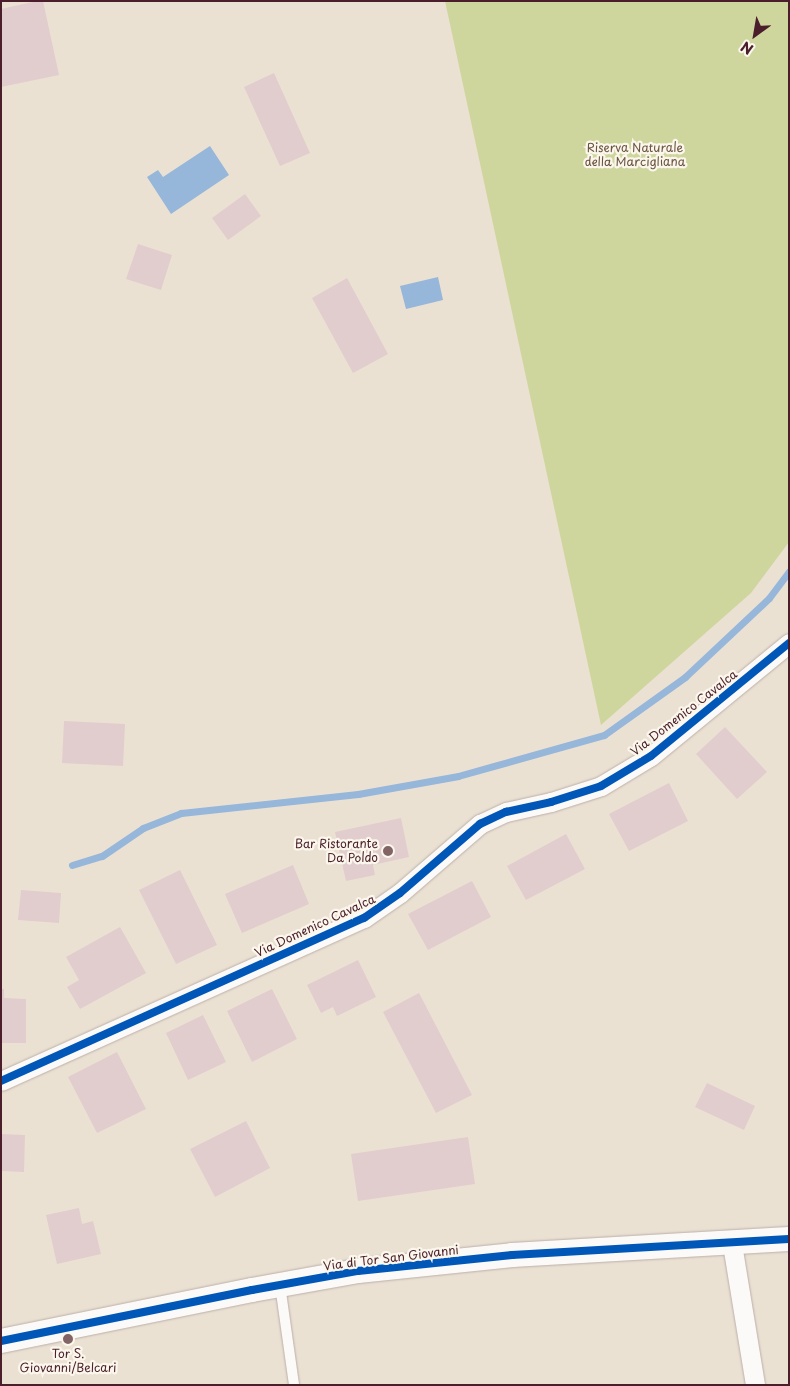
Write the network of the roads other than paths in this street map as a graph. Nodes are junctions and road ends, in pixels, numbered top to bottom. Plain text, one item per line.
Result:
1 (789, 643) edge
2 (1, 1081) edge
3 (789, 1240) edge
4 (732, 1244) junction
5 (280, 1285) junction
6 (1, 1341) edge
7 (294, 1385) edge
8 (755, 1385) edge

1 - 2 street, Via Domenico Cavalca
3 - 4 street, Via di Tor San Giovanni
4 - 5 street, Via di Tor San Giovanni
4 - 8 street
5 - 6 street, Via di Tor San Giovanni
5 - 7 lane

